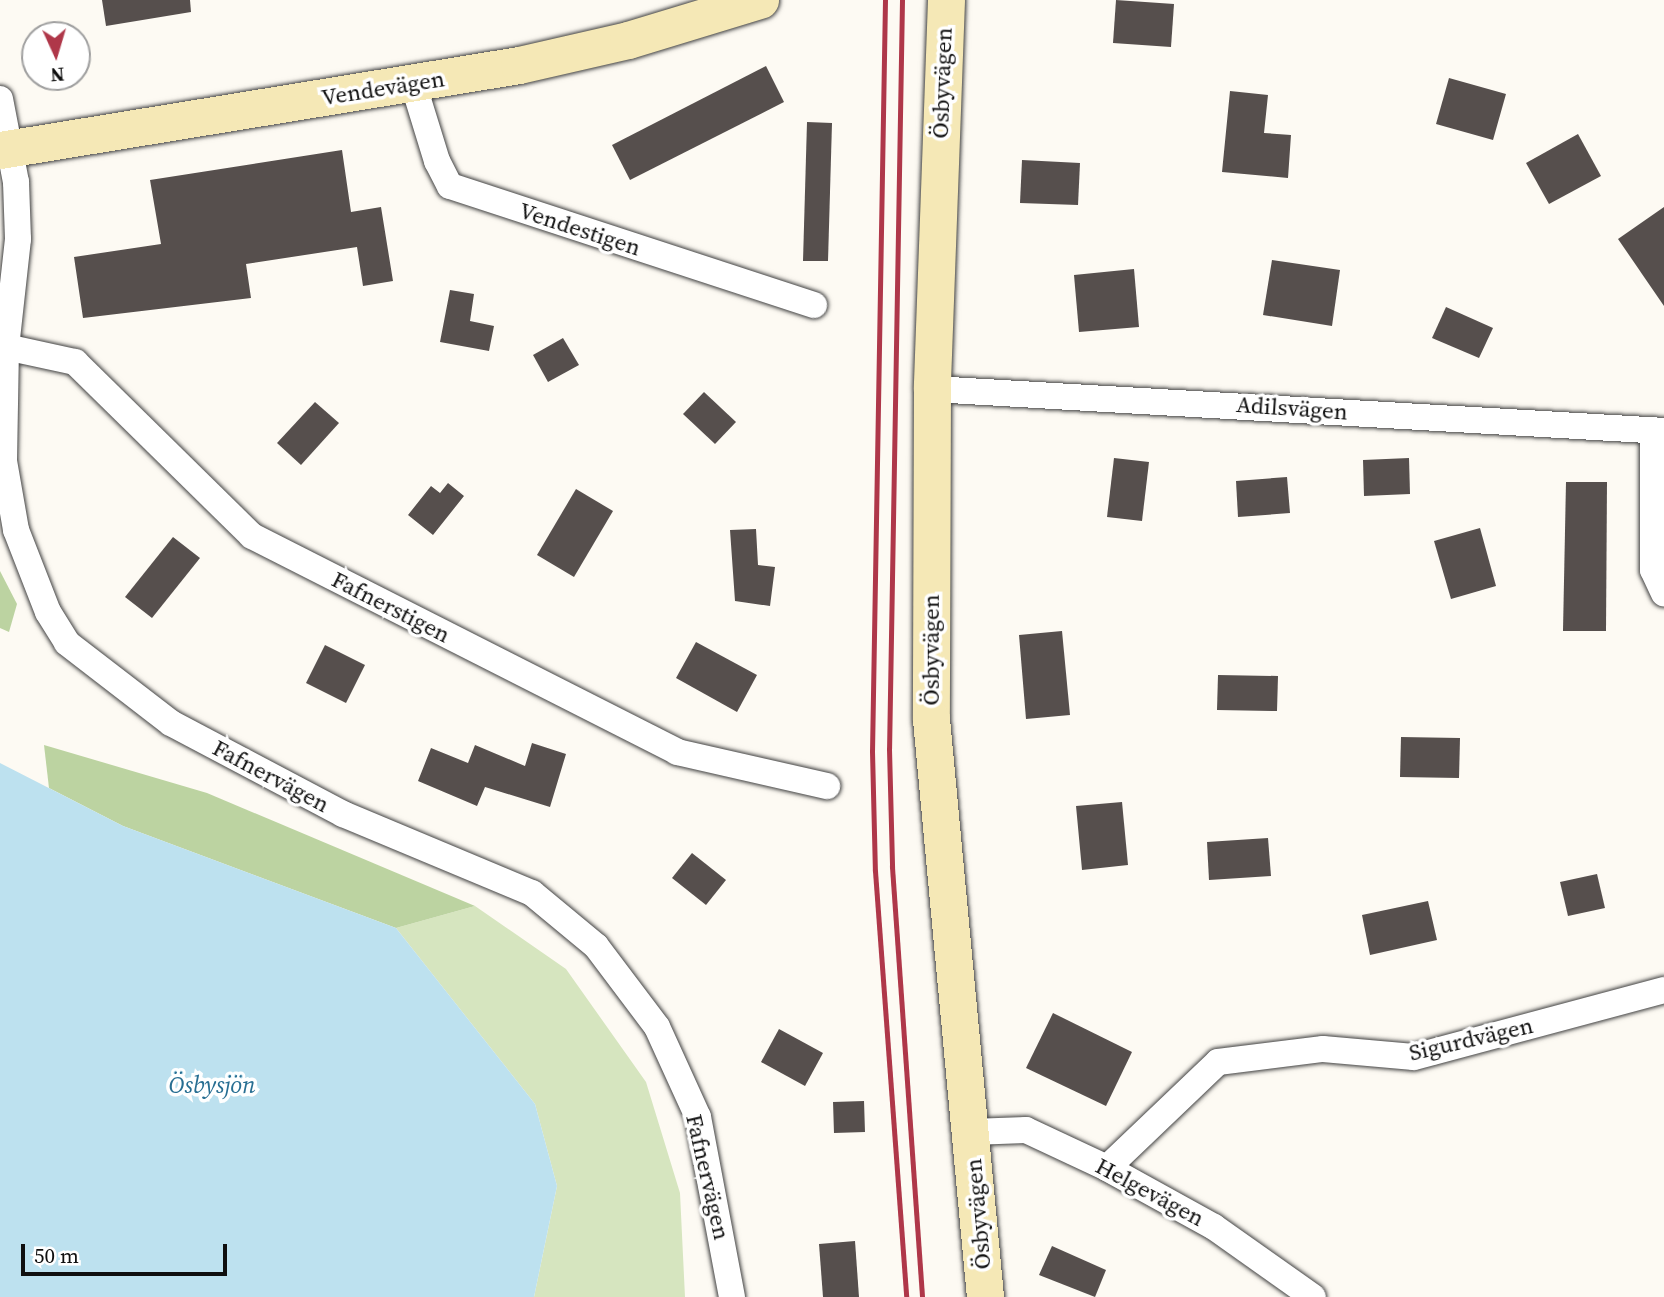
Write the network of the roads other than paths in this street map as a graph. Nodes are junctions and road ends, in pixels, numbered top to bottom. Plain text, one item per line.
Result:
1 (760, 0) edge
2 (946, 0) edge
3 (413, 83) junction
4 (0, 99) edge
5 (4, 149) edge
6 (814, 305) dead end
7 (6, 347) junction
8 (932, 389) junction
9 (1658, 430) edge
10 (1664, 594) edge
11 (827, 786) dead end
12 (1664, 990) edge
13 (971, 1132) junction
14 (1107, 1168) junction
15 (732, 1297) edge
16 (985, 1297) edge
17 (1313, 1297) edge

1 - 3 street, Vendevägen
2 - 8 street, Ösbyvägen
3 - 5 street, Vendevägen
3 - 6 street, Vendestigen
4 - 5 street, Fafnervägen
5 - 7 street, Fafnervägen
7 - 11 street, Fafnerstigen
7 - 15 street, Fafnervägen
8 - 9 street, Adilsvägen
8 - 13 street, Ösbyvägen
9 - 10 street, Adilsvägen
12 - 14 street, Sigurdvägen
13 - 14 street, Helgevägen
13 - 16 street, Ösbyvägen
14 - 17 street, Helgevägen

